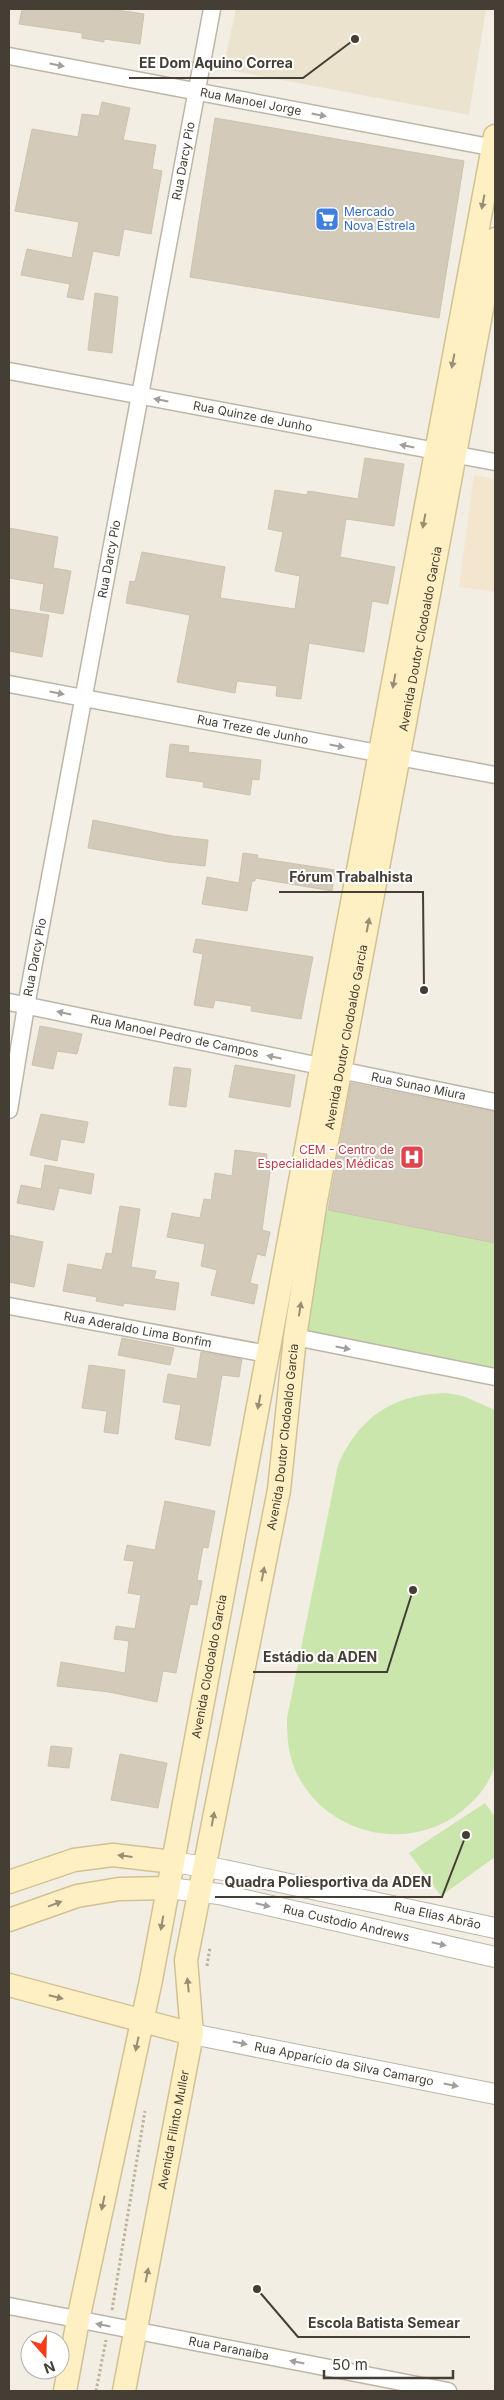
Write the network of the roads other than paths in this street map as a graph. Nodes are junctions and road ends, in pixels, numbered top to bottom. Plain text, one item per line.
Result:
1 (212, 9) edge
2 (9, 56) edge
3 (196, 92) junction
4 (495, 144) edge
5 (495, 239) edge
6 (9, 371) edge
7 (140, 396) junction
8 (446, 453) junction
9 (495, 462) edge
10 (9, 684) edge
11 (84, 698) junction
12 (390, 756) junction
13 (495, 775) edge
14 (9, 1002) edge
15 (26, 1006) junction
16 (331, 1069) junction
17 (495, 1102) edge
18 (9, 1110) edge
19 (9, 1306) edge
20 (295, 1337) junction
21 (268, 1354) junction
22 (495, 1377) edge
23 (221, 1605) junction
24 (255, 1612) junction
25 (213, 1647) junction
26 (246, 1654) junction
27 (173, 1862) junction
28 (204, 1867) junction
29 (9, 1882) edge
30 (168, 1888) junction
31 (198, 1892) junction
32 (9, 1920) edge
33 (495, 1928) edge
34 (495, 1957) edge
35 (9, 1985) edge
36 (142, 2021) junction
37 (192, 2034) junction
38 (495, 2094) edge
39 (9, 2306) edge
40 (78, 2320) junction
41 (136, 2331) junction
42 (65, 2391) edge
43 (124, 2391) edge
44 (448, 2391) edge

1 - 3 street, Rua Darcy Pio
2 -> 3 street, Rua Manoel Jorge
3 -> 4 street, Rua Manoel Jorge
3 - 7 street, Rua Darcy Pio
4 -> 8 main road, Avenida Doutor Clodoaldo Garcia
5 - 8 main road, Avenida Doutor Clodoaldo Garcia
6 - 7 street, Rua Quinze de Junho
8 -> 7 street, Rua Quinze de Junho
7 - 11 street, Rua Darcy Pio
8 - 9 street, Rua Quinze de Junho
8 - 12 main road, Avenida Doutor Clodoaldo Garcia
10 -> 11 street, Rua Treze de Junho
11 -> 12 street, Rua Treze de Junho
11 - 15 street, Rua Darcy Pio
12 - 13 street, Rua Treze de Junho
12 - 16 main road, Avenida Doutor Clodoaldo Garcia
14 - 15 street, Rua Manoel Pedro de Campos
16 -> 15 street, Rua Manoel Pedro de Campos
15 - 18 street, Rua Darcy Pio
16 - 17 street, Rua Sunao Miura
20 -> 16 main road, Avenida Doutor Clodoaldo Garcia
16 - 21 main road, Avenida Doutor Clodoaldo Garcia
19 - 21 street, Rua Aderaldo Lima Bonfim
20 -> 22 street
24 -> 20 main road, Avenida Doutor Clodoaldo Garcia
21 -> 23 main road, Avenida Clodoaldo Garcia
23 - 24 main road
23 - 25 main road, Avenida Clodoaldo Garcia
24 - 26 main road, Avenida Doutor Clodoaldo Garcia
25 - 26 main road
25 - 27 main road, Avenida Clodoaldo Garcia
28 -> 26 main road, Avenida Doutor Clodoaldo Garcia
27 - 28 street, Rua Elias Abrão
27 -> 29 main road
27 - 30 main road, Avenida Clodoaldo Garcia
28 - 31 main road, Avenida Filinto Muller
28 - 33 street, Rua Elias Abrão
30 - 31 street, Rua Custodio Andrews
32 -> 30 main road
30 -> 36 main road, Avenida Clodoaldo Garcia
31 -> 34 street, Rua Custodio Andrews
37 -> 31 main road, Avenida Filinto Muller
35 -> 36 main road
36 - 37 main road
36 -> 40 main road
37 -> 38 street, Rua Apparício da Silva Camargo
41 -> 37 main road, Avenida Filinto Muller
39 - 40 street, Rua Paranaíba
41 -> 40 street, Rua Paranaíba
40 - 42 main road
41 - 43 main road, Avenida Filinto Muller
44 -> 41 street, Rua Paranaíba

